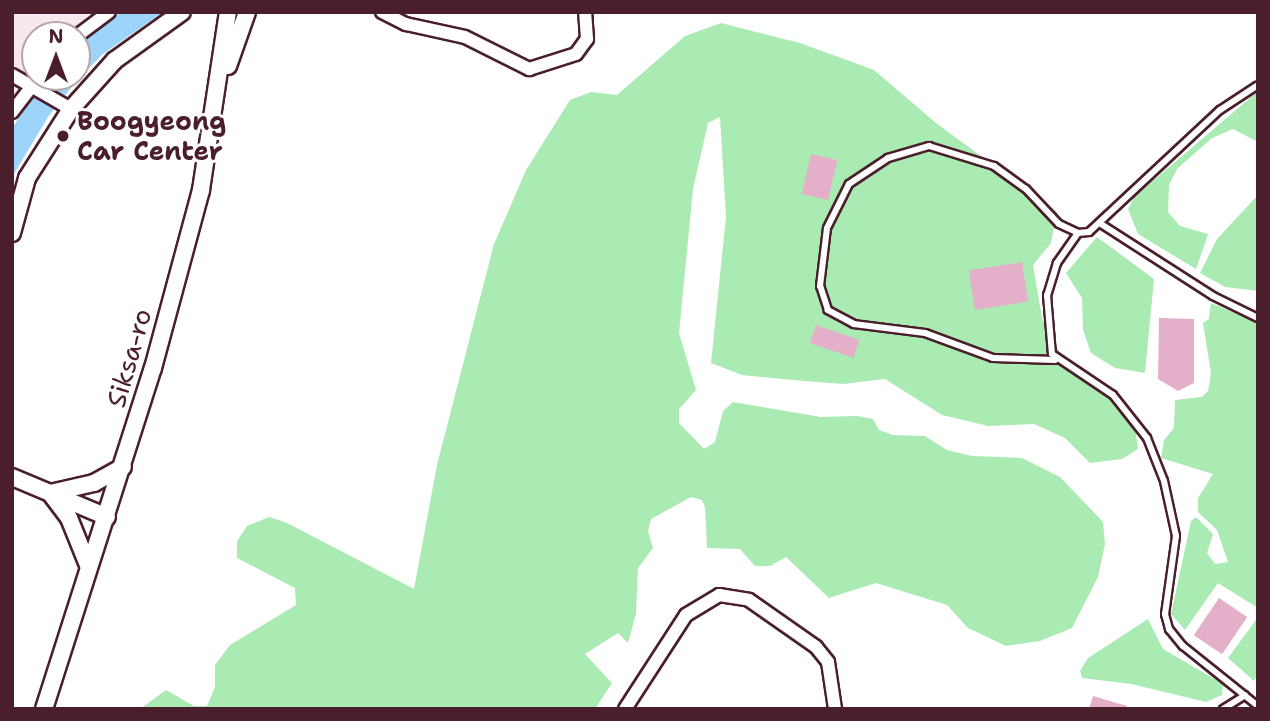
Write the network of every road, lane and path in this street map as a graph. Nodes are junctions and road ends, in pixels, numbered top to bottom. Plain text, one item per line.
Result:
1 (109, 12) edge
2 (183, 12) edge
3 (228, 12) edge
4 (247, 12) edge
5 (382, 12) edge
6 (586, 12) edge
7 (91, 26) edge
8 (218, 79) junction
9 (1258, 85) edge
10 (30, 91) edge
11 (47, 91) edge
12 (68, 107) junction
13 (12, 112) edge
14 (16, 204) edge
15 (1101, 224) junction
16 (12, 233) edge
17 (1079, 233) junction
18 (1258, 318) edge
19 (1055, 360) junction
20 (123, 467) junction
21 (12, 477) edge
22 (50, 493) junction
23 (107, 517) junction
24 (88, 565) junction
25 (1245, 695) junction
26 (1258, 706) edge
27 (44, 709) edge
28 (625, 709) edge
29 (835, 709) edge
30 (1223, 709) edge

1 - 7 street
2 - 12 street
3 - 8 street, Siksa-ro
4 - 8 street
5 - 6 street
8 - 20 street, Siksa-ro
9 - 15 lane
10 - 13 street
11 - 12 street
12 - 14 street
14 - 16 street
15 - 17 lane
15 - 18 lane
17 - 19 lane
17 - 19 lane
19 - 25 lane
20 - 22 street
20 - 23 street, Siksa-ro
21 - 22 street
22 - 23 street
22 - 24 street
23 - 24 street, Siksa-ro
24 - 27 street, Siksa-ro
25 - 26 lane
25 - 30 lane
28 - 29 street

